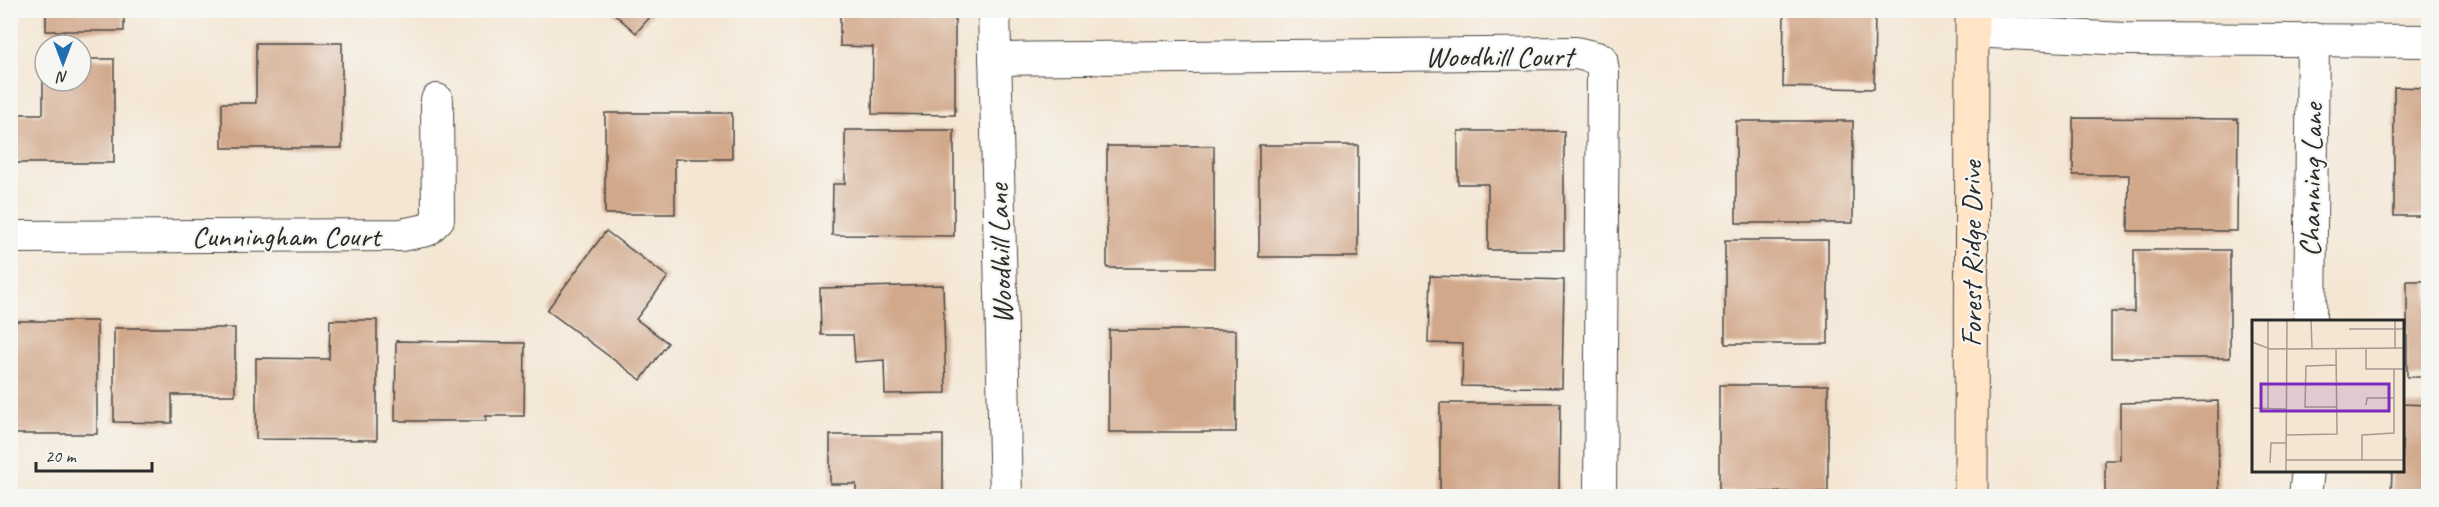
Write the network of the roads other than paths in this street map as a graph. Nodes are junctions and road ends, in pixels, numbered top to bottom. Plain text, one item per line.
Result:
1 (994, 10) edge
2 (1972, 21) edge
3 (2313, 39) junction
4 (2428, 41) edge
5 (995, 59) junction
6 (437, 100) dead end
7 (10, 237) edge
8 (2310, 320) edge
9 (2308, 471) edge
10 (1006, 496) edge
11 (1600, 496) edge
12 (1971, 496) edge
13 (2305, 496) edge

1 - 5 street, Woodhill Lane
2 - 3 street
2 - 12 main road, Forest Ridge Drive
3 - 4 street
3 - 8 street, Channing Lane
5 - 10 street, Woodhill Lane
5 - 11 street, Woodhill Court
6 - 7 street, Cunningham Court
9 - 13 street

